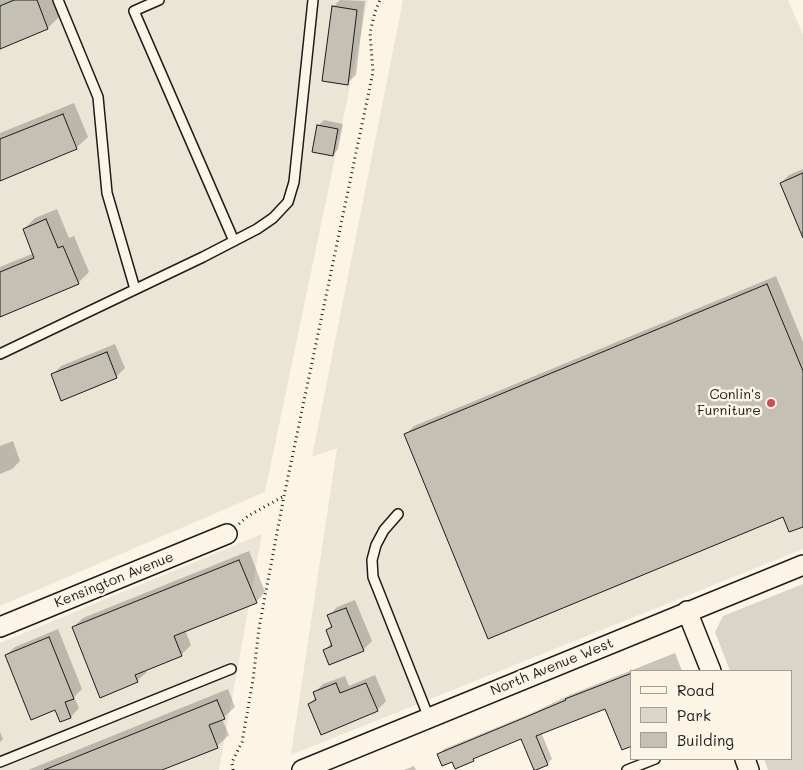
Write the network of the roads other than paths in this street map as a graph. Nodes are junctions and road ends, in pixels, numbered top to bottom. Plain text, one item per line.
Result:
1 (58, 0) edge
2 (159, 0) edge
3 (313, 0) edge
4 (234, 241) junction
5 (135, 290) junction
6 (0, 354) edge
7 (398, 514) dead end
8 (227, 534) road end
9 (803, 565) edge
10 (688, 612) junction
11 (0, 627) edge
12 (231, 669) dead end
13 (711, 670) edge
14 (429, 718) junction
15 (652, 760) edge
16 (0, 762) edge
17 (302, 770) edge
18 (627, 770) edge

1 - 5 lane
2 - 4 lane
3 - 4 lane
4 - 5 lane
5 - 6 lane
7 - 14 lane
8 - 11 street, Kensington Avenue
9 - 10 street, North Avenue West
10 - 13 street
10 - 14 street, North Avenue West
12 - 16 lane
14 - 17 street, North Avenue West
15 - 18 lane

